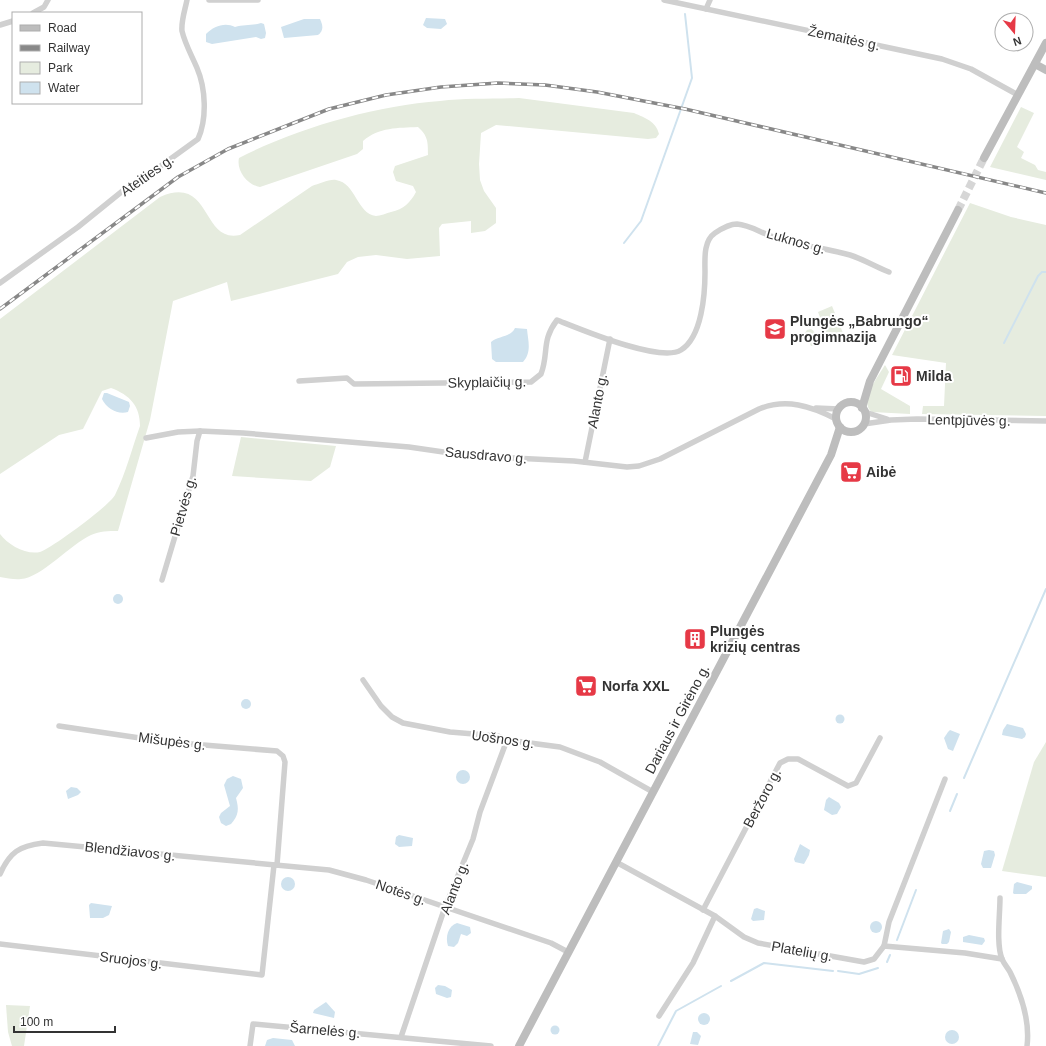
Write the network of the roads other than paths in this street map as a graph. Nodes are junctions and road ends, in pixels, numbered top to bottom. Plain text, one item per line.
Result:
1 (48, 0) edge
2 (187, 0) edge
3 (209, 0) edge
4 (258, 0) edge
5 (664, 0) edge
6 (710, 0) edge
7 (706, 9) junction
8 (44, 10) edge
9 (12, 21) edge
10 (0, 25) edge
11 (1046, 44) edge
12 (1035, 64) junction
13 (1046, 70) edge
14 (1018, 95) junction
15 (984, 158) tunnel mouth
16 (958, 210) tunnel mouth
17 (707, 242) joint
18 (889, 272) dead end
19 (0, 283) edge
20 (610, 339) junction
21 (299, 381) dead end
22 (870, 381) junction
23 (852, 402) junction
24 (812, 408) junction
25 (839, 409) junction
26 (864, 410) junction
27 (836, 419) junction
28 (891, 420) junction
29 (1046, 421) edge
30 (864, 424) junction
31 (840, 427) junction
32 (200, 431) junction
33 (849, 432) junction
34 (146, 438) dead end
35 (832, 453) junction
36 (585, 462) junction
37 (162, 580) dead end
38 (363, 680) dead end
39 (59, 726) dead end
40 (880, 738) dead end
41 (507, 740) junction
42 (945, 779) dead end
43 (653, 792) junction
44 (616, 862) junction
45 (276, 865) junction
46 (0, 874) edge
47 (1000, 898) dead end
48 (445, 907) junction
49 (703, 910) junction
50 (715, 916) junction
51 (0, 944) edge
52 (884, 946) junction
53 (568, 952) junction
54 (1002, 959) junction
55 (659, 1016) dead end
56 (401, 1037) junction
57 (250, 1046) edge
58 (491, 1046) edge
59 (519, 1046) edge
60 (1027, 1046) edge

1 - 8 street
2 - 19 street, Ateities g.
3 - 4 street
5 - 7 street, Žemaitės g.
6 - 7 street
7 - 14 street, Žemaitės g.
9 - 10 street
11 - 12 main road
12 - 13 main road
12 - 14 main road
14 - 15 main road
16 - 22 main road
17 - 18 street, Luknos g.
17 - 20 street, Skyplaičių g.
20 - 21 street, Skyplaičių g.
20 - 36 street, Alanto g.
22 - 23 main road
22 - 26 main road
23 - 25 main road
23 - 26 main road
24 - 25 street, Sausdravo g.
24 - 27 street, Sausdravo g.
24 - 36 street, Sausdravo g.
25 - 27 main road
26 - 28 street, Lentpjūvės g.
26 - 30 main road
27 - 31 main road
28 - 29 street, Lentpjūvės g.
28 - 30 street, Lentpjūvės g.
30 - 33 main road, Dariaus ir Girėno g.
31 - 33 main road
31 - 35 main road, Dariaus ir Girėno g.
32 - 34 street, Sausdravo g.
32 - 36 street, Sausdravo g.
32 - 37 street, Pietvės g.
33 - 35 main road, Dariaus ir Girėno g.
35 - 43 main road, Dariaus ir Girėno g.
38 - 41 street, Uošnos g.
39 - 45 street, Mišupės g.
40 - 49 street, Beržoro g.
41 - 43 street, Uošnos g.
41 - 48 street, Alanto g.
42 - 52 street
43 - 44 main road, Dariaus ir Girėno g.
44 - 49 street, Platelių g.
44 - 53 main road, Dariaus ir Girėno g.
45 - 46 street, Blendžiavos g.
45 - 48 street, Notės g.
45 - 51 street, Sruojos g.
47 - 54 street
48 - 53 street, Notės g.
48 - 56 street, Alanto g.
49 - 50 street, Platelių g.
50 - 52 street, Platelių g.
50 - 55 street
52 - 54 street
53 - 59 main road, Dariaus ir Girėno g.
54 - 60 street
56 - 57 street, Šarnelės g.
56 - 58 street, Šarnelės g.

